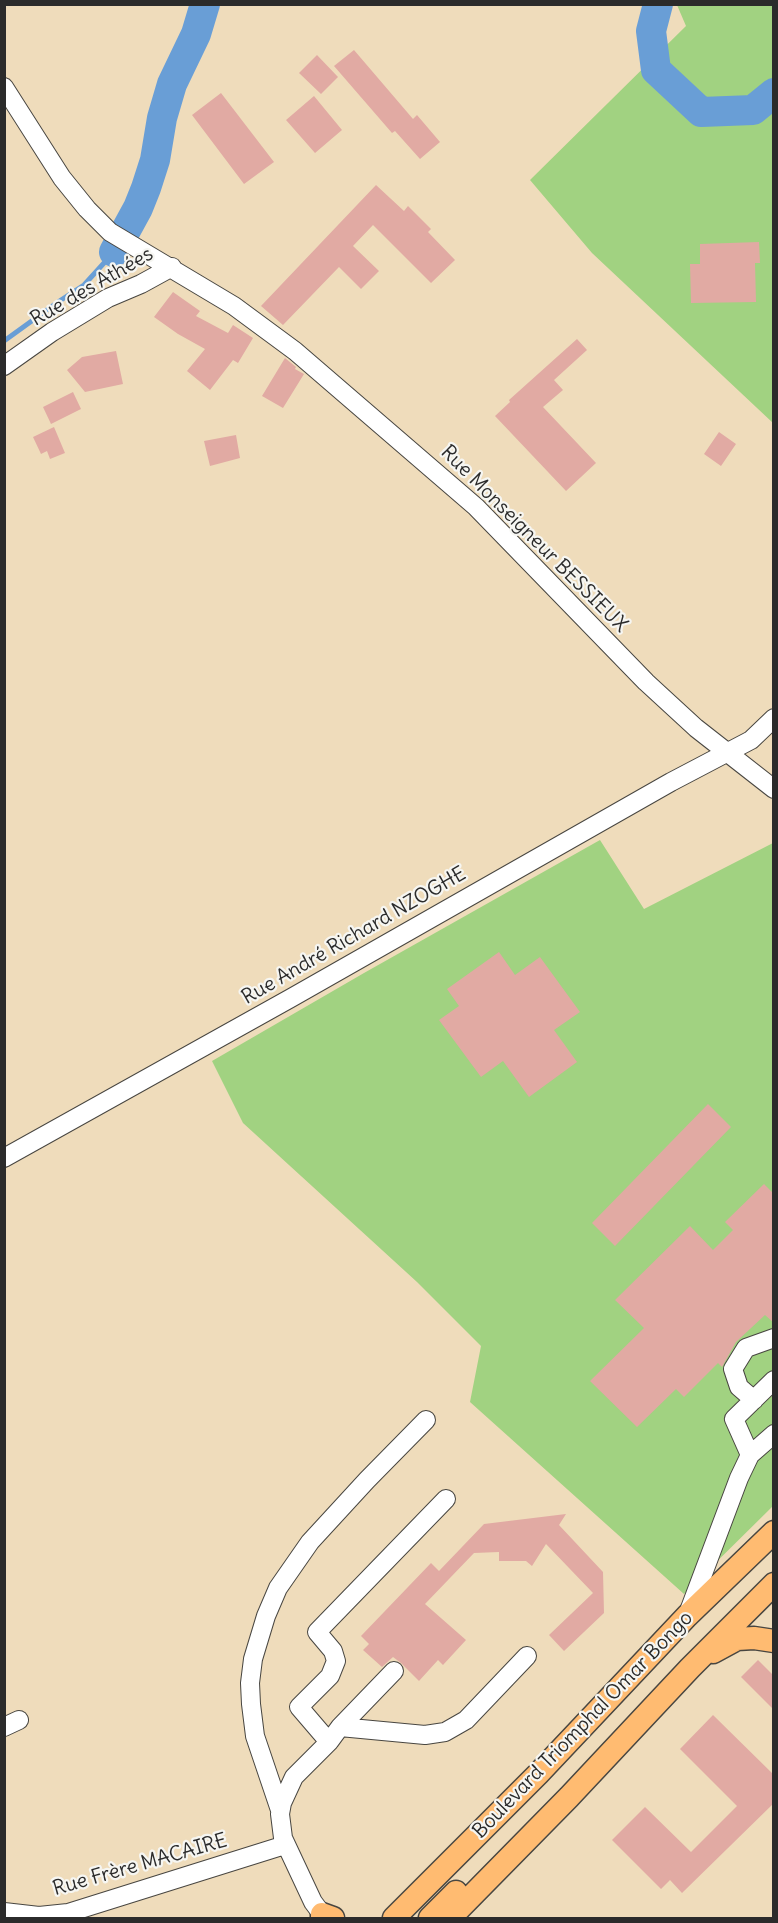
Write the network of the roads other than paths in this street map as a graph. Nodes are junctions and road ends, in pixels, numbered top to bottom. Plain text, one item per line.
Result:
1 (4, 87) edge
2 (172, 267) junction
3 (4, 366) edge
4 (774, 718) edge
5 (726, 753) junction
6 (774, 789) edge
7 (4, 1158) edge
8 (774, 1338) edge
9 (774, 1380) edge
10 (754, 1400) junction
11 (426, 1420) dead end
12 (774, 1434) edge
13 (750, 1455) junction
14 (446, 1499) dead end
15 (774, 1532) edge
16 (774, 1584) edge
17 (687, 1616) junction
18 (774, 1641) edge
19 (527, 1656) dead end
20 (690, 1668) junction
21 (394, 1671) dead end
22 (340, 1727) junction
23 (329, 1742) junction
24 (280, 1810) junction
25 (542, 1824) junction
26 (285, 1845) junction
27 (4, 1912) edge
28 (395, 1915) edge
29 (326, 1917) edge
30 (430, 1918) edge
31 (450, 1918) edge

1 - 2 street, Rue Monseigneur BESSIEUX
2 - 3 street, Rue des Athées
2 - 5 street, Rue Monseigneur BESSIEUX
4 - 5 street, Rue André Richard NZOGHE
5 - 6 street, Rue Monseigneur BESSIEUX
5 - 7 street, Rue André Richard NZOGHE
8 - 10 street
9 - 10 street
10 - 13 street
11 - 24 street
12 - 13 street
13 - 17 street
14 - 23 street
15 - 17 main road, Boulevard Triomphal Omar Bongo
16 - 20 main road, Boulevard Triomphal Omar Bongo
17 - 28 main road, Boulevard Triomphal Omar Bongo
18 - 20 main road
19 - 22 street
20 - 25 main road, Boulevard Triomphal Omar Bongo
21 - 22 street
22 - 23 street
23 - 24 street
24 - 26 street
25 - 30 main road
25 - 31 main road, Boulevard Triomphal Omar Bongo
26 - 27 street, Rue Frère MACAIRE
26 - 29 street

